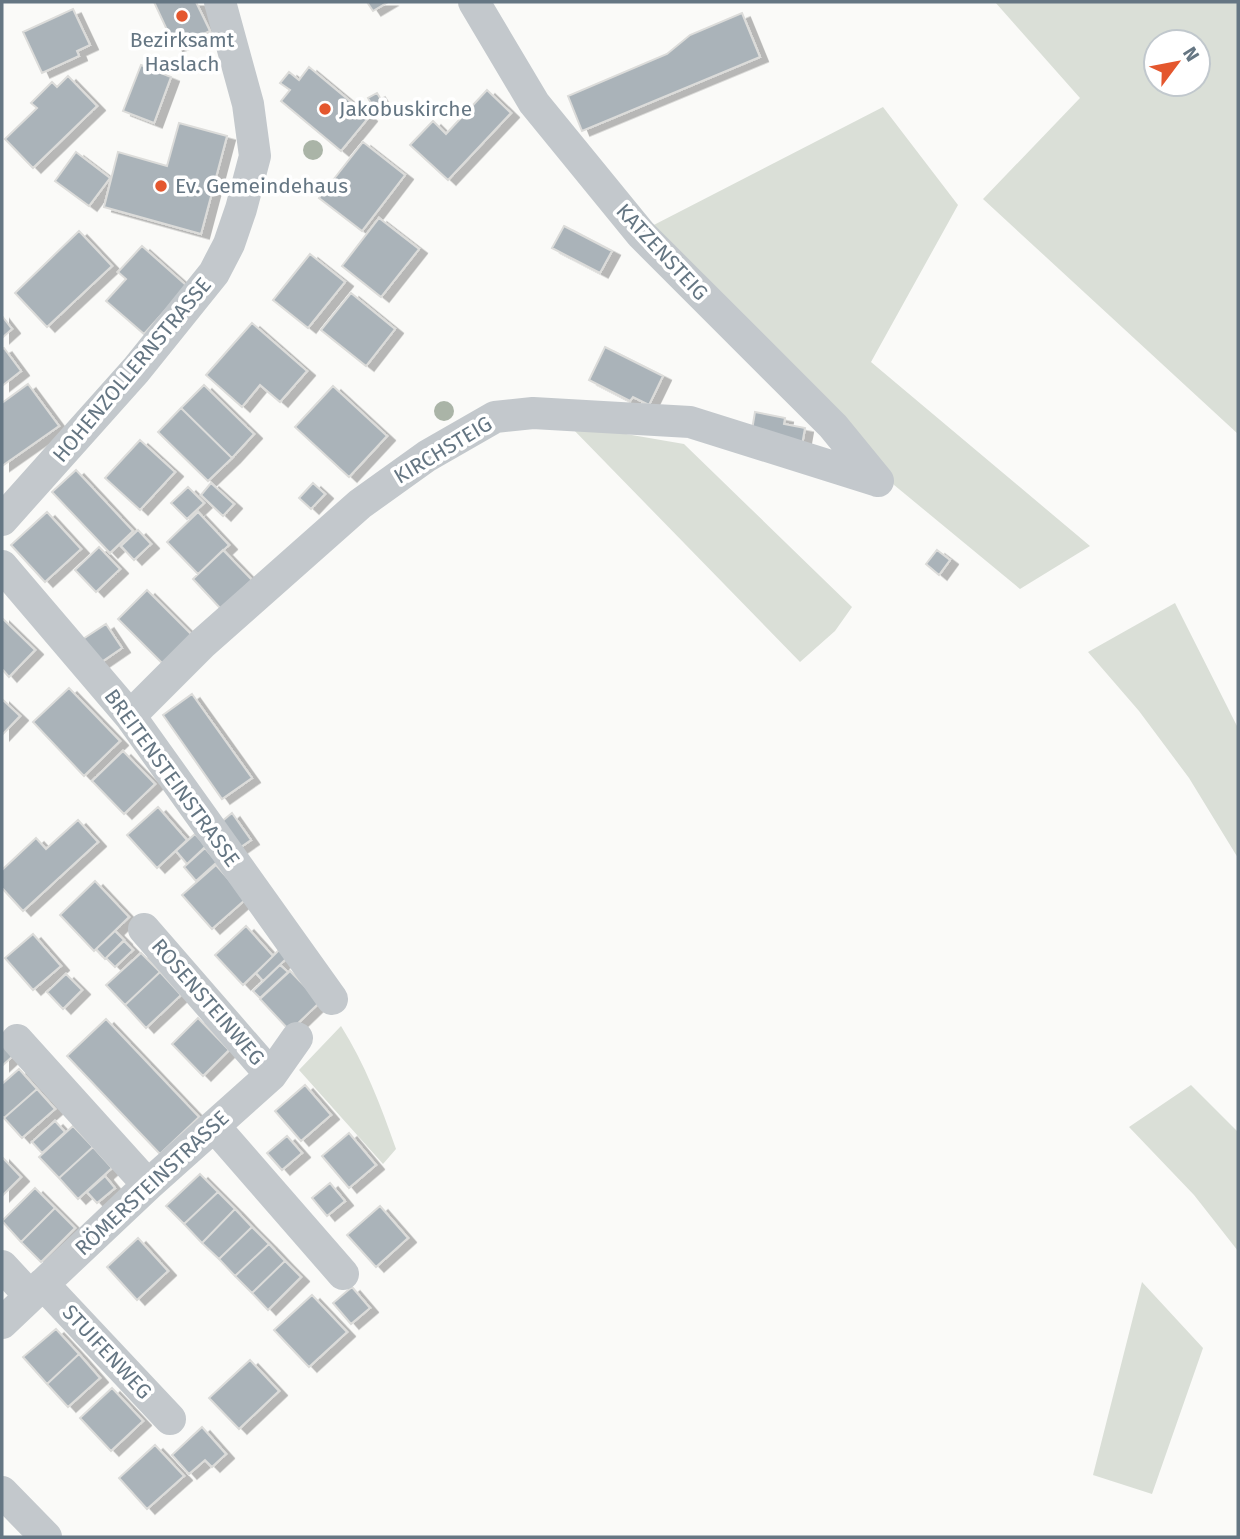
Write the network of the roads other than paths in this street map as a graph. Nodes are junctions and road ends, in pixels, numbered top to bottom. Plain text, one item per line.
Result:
1 (220, 2) edge
2 (474, 2) edge
3 (878, 481) joint
4 (2, 520) edge
5 (2, 566) edge
6 (130, 716) junction
7 (145, 929) dead end
8 (332, 999) dead end
9 (297, 1038) dead end
10 (17, 1040) dead end
11 (271, 1075) junction
12 (214, 1126) junction
13 (148, 1185) junction
14 (2, 1266) edge
15 (343, 1274) dead end
16 (36, 1290) junction
17 (2, 1324) edge
18 (170, 1419) dead end
19 (4, 1498) edge
20 (46, 1537) edge

1 - 4 street, HOHENZOLLERNSTRASSE
2 - 3 street, KATZENSTEIG
3 - 6 street, KIRCHSTEIG
5 - 6 street, BREITENSTEINSTRASSE
6 - 8 street, BREITENSTEINSTRASSE
7 - 11 street, ROSENSTEINWEG
9 - 11 street, RÖMERSTEINSTRASSE
10 - 13 street
11 - 12 street, RÖMERSTEINSTRASSE
12 - 13 street, RÖMERSTEINSTRASSE
12 - 15 street
13 - 16 street, RÖMERSTEINSTRASSE
14 - 16 street, STUIFENWEG
16 - 17 street, RÖMERSTEINSTRASSE
16 - 18 street, STUIFENWEG
19 - 20 street

